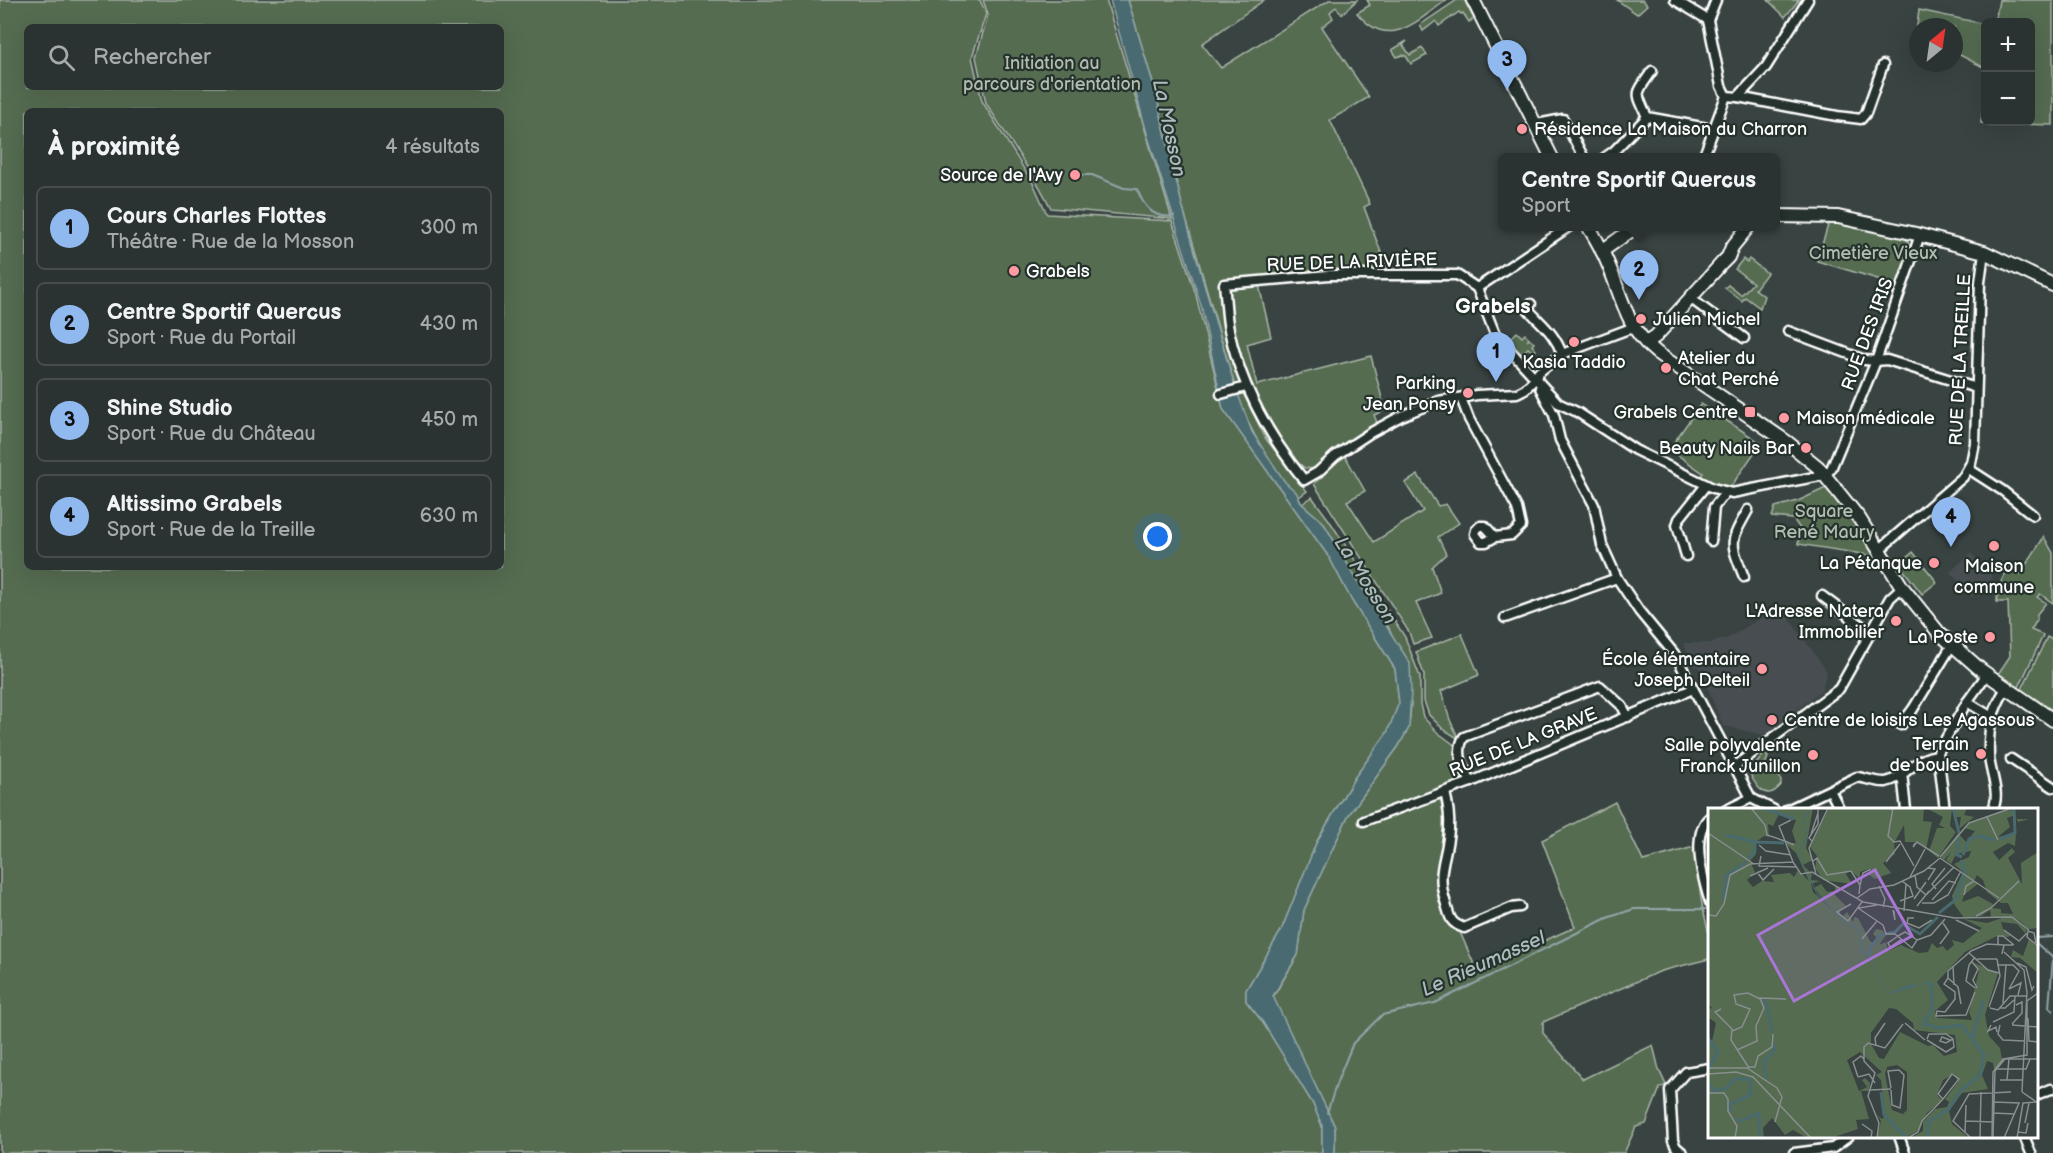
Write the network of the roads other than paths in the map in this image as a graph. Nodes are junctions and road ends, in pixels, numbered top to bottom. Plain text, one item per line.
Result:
1 (1473, 0) edge
2 (1675, 0) edge
3 (1716, 0) edge
4 (1808, 0) edge
5 (1708, 20) junction
6 (1883, 65) dead end
7 (1652, 71) dead end
8 (1726, 96) junction
9 (1738, 97) junction
10 (1647, 117) junction
11 (1537, 124) junction
12 (1713, 129) junction
13 (1550, 153) edge
14 (1581, 153) edge
15 (1611, 153) edge
16 (1705, 153) edge
17 (1780, 216) edge
18 (1562, 231) edge
19 (1591, 231) edge
20 (1627, 231) edge
21 (1745, 231) edge
22 (1920, 235) junction
23 (1602, 251) junction
24 (1984, 252) junction
25 (2053, 285) edge
26 (1477, 288) junction
27 (1690, 298) junction
28 (1531, 304) dead end
29 (1634, 327) junction
30 (1788, 331) dead end
31 (1744, 338) dead end
32 (1646, 343) junction
33 (1562, 354) junction
34 (1876, 361) junction
35 (1535, 379) junction
36 (1243, 388) junction
37 (1976, 388) junction
38 (1221, 394) dead end
39 (1461, 398) junction
40 (1969, 469) junction
41 (1825, 475) junction
42 (1706, 485) junction
43 (1725, 493) dead end
44 (1748, 510) dead end
45 (2032, 515) dead end
46 (1495, 537) dead end
47 (1711, 541) dead end
48 (1879, 550) junction
49 (1686, 556) dead end
50 (1744, 577) dead end
51 (1617, 578) junction
52 (1902, 587) junction
53 (1822, 596) dead end
54 (1505, 618) dead end
55 (1870, 632) junction
56 (1952, 645) junction
57 (1987, 674) junction
58 (2006, 688) junction
59 (1693, 689) junction
60 (1967, 702) junction
61 (1628, 717) junction
62 (1992, 717) junction
63 (2053, 720) edge
64 (1901, 725) dead end
65 (1938, 755) junction
66 (2011, 759) dead end
67 (1736, 766) junction
68 (1902, 773) junction
69 (1471, 782) junction
70 (2053, 787) edge
71 (1830, 789) junction
72 (1445, 792) junction
73 (1751, 798) junction
74 (1730, 808) edge
75 (1770, 808) edge
76 (1791, 808) edge
77 (1839, 808) edge
78 (1906, 808) edge
79 (1945, 808) edge
80 (1993, 808) edge
81 (1708, 819) edge
82 (1364, 821) dead end
83 (1708, 895) edge
84 (1520, 907) dead end
85 (1708, 1068) edge
86 (2051, 1089) dead end
87 (2038, 1095) edge
88 (1848, 1138) edge
89 (1899, 1138) edge
90 (2024, 1138) edge
91 (1683, 1153) edge
92 (1794, 1153) edge
93 (1905, 1153) edge
94 (2031, 1153) edge

1 - 11 street
2 - 5 street
3 - 5 street
4 - 9 street
5 - 8 street
6 - 9 street
7 - 10 street
8 - 9 street
8 - 12 street
10 - 12 street
10 - 15 street
11 - 13 street
11 - 14 street
12 - 16 street
17 - 22 street
18 - 26 street
19 - 23 street
20 - 23 street
21 - 27 street
22 - 24 street
22 - 34 street, RUE DES IRIS
23 - 29 street
24 - 25 street
24 - 37 street, RUE DE LA TREILLE
26 - 35 street
26 - 36 street, RUE DE LA RIVIÈRE
27 - 31 street
27 - 32 street
28 - 33 street
29 - 32 street
29 - 33 street
30 - 34 street
32 - 41 street
33 - 35 street
34 - 37 street
34 - 41 street, RUE DES IRIS
35 - 39 street
35 - 42 street
35 - 51 street
36 - 38 street
36 - 39 street
37 - 40 street, RUE DE LA TREILLE
39 - 46 street
40 - 45 street, RUE DE LA TREILLE
40 - 48 street, RUE DE LA TREILLE
41 - 42 street
41 - 48 street
42 - 49 street
43 - 47 street
44 - 50 street
48 - 52 street
51 - 54 street
51 - 59 street
52 - 55 street
52 - 56 street
53 - 55 street
55 - 67 street
56 - 57 street
56 - 64 street
57 - 58 street
57 - 60 street
58 - 62 street
58 - 63 street
59 - 61 street, RUE DE LA GRAVE
59 - 67 street
60 - 62 street
60 - 65 street
61 - 69 street, RUE DE LA GRAVE
61 - 69 street
62 - 80 street
65 - 68 street
65 - 79 street
66 - 70 street
67 - 73 street
68 - 71 street
68 - 78 street
69 - 72 street, RUE DE LA GRAVE
71 - 76 street
71 - 77 street
72 - 82 street, RUE DE LA GRAVE
72 - 84 street
73 - 74 street
73 - 75 street
81 - 83 street
85 - 91 street
86 - 87 street
88 - 92 street
89 - 93 street
90 - 94 street

